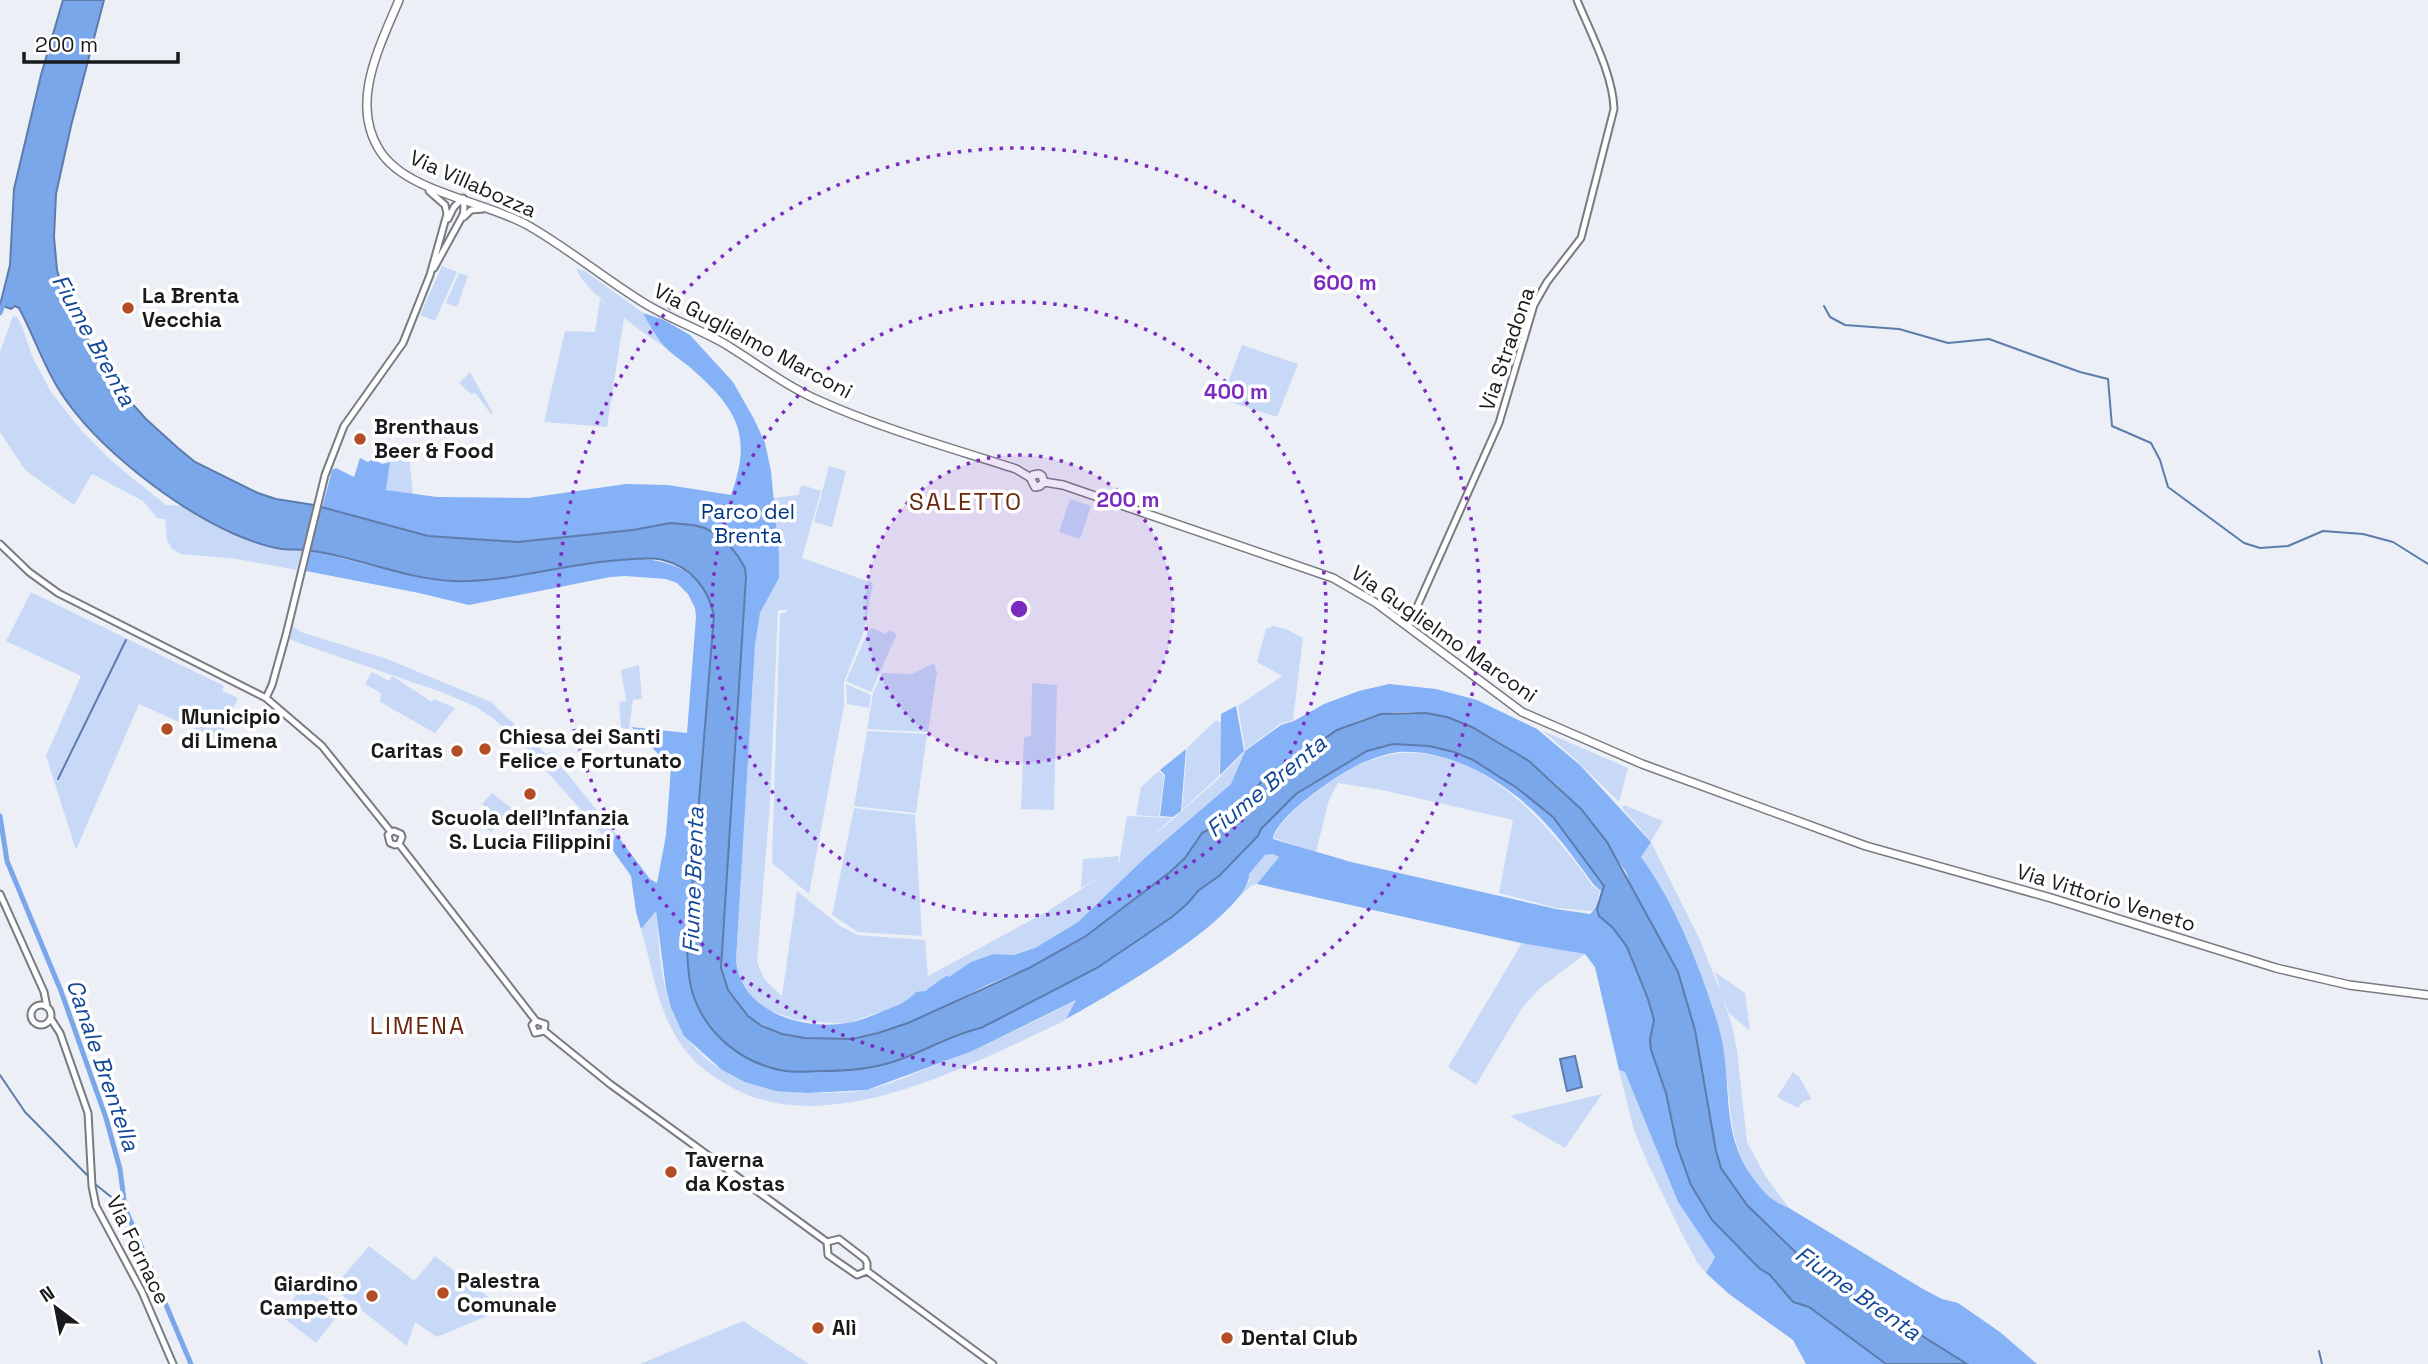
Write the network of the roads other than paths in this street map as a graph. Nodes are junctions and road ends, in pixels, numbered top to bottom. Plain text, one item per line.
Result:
1 (399, 0) edge
2 (1577, 0) edge
3 (399, 172) junction
4 (463, 198) junction
5 (511, 217) junction
6 (458, 225) junction
7 (443, 232) junction
8 (430, 275) junction
9 (618, 286) joint
10 (0, 544) edge
11 (1408, 627) junction
12 (265, 698) junction
13 (1779, 814) joint
14 (391, 832) junction
15 (399, 844) junction
16 (0, 894) edge
17 (0, 905) edge
18 (18, 932) junction
19 (2428, 995) edge
20 (44, 1006) junction
21 (51, 1019) junction
22 (536, 1021) junction
23 (45, 1024) junction
24 (55, 1027) junction
25 (544, 1031) junction
26 (827, 1242) junction
27 (867, 1272) junction
28 (173, 1364) edge
29 (993, 1364) edge

1 - 3 main road, Via Villabozza
2 - 11 street, Via Stradona
3 - 4 main road, Via Villabozza
3 - 7 street
4 - 5 main road, Via Villabozza
4 - 6 street
4 - 7 street
5 - 6 street
5 - 9 main road, Via Villabozza
6 - 8 street
7 - 8 street
8 - 12 street
9 - 11 main road, Via Guglielmo Marconi
10 - 12 street
11 - 13 main road, Via Guglielmo Marconi
12 - 14 street
13 - 19 main road, Via Vittorio Veneto
14 - 15 street
14 - 15 street
15 - 22 street
16 - 18 street, Via Fornace
17 - 18 street
18 - 20 street, Via Fornace
20 - 21 street, Via Fornace
20 - 23 street, Via Fornace
21 - 23 street
21 - 24 street, Via Fornace
22 - 25 street
22 - 25 street
23 - 24 street
24 - 28 street, Via Fornace
25 - 26 street
26 - 27 street
26 - 27 street
27 - 29 street

